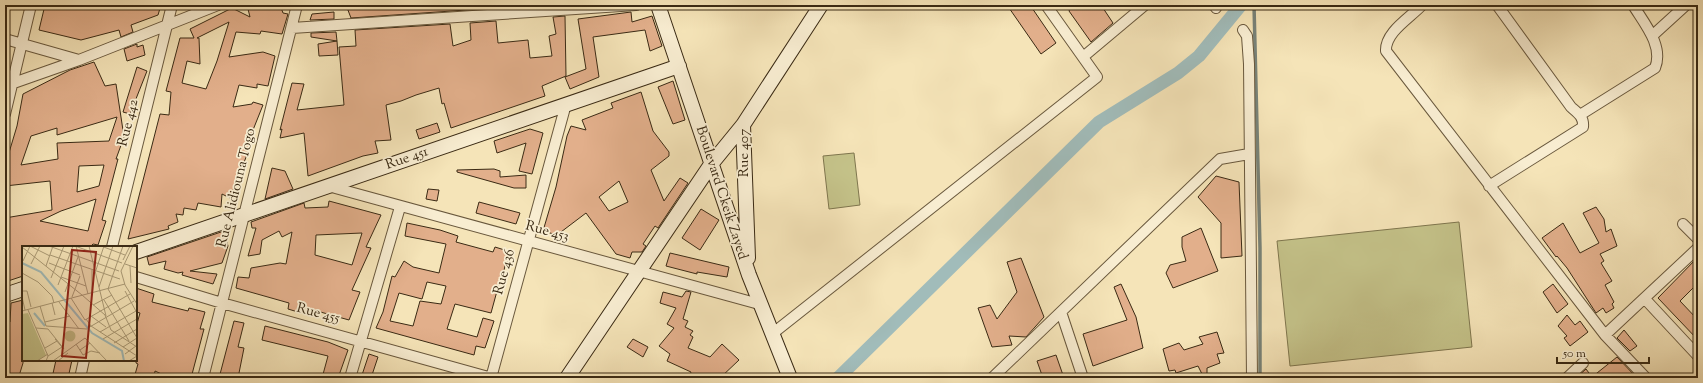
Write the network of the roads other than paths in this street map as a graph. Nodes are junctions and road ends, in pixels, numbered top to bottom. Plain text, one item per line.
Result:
1 (31, 5) edge
2 (172, 5) edge
3 (218, 5) edge
4 (297, 5) edge
5 (636, 5) edge
6 (658, 5) edge
7 (821, 5) edge
8 (1046, 5) edge
9 (1145, 5) edge
10 (1422, 5) edge
11 (1497, 5) edge
12 (1633, 5) edge
13 (1686, 5) edge
14 (168, 23) junction
15 (292, 28) junction
16 (1243, 30) dead end
17 (1652, 36) junction
18 (5, 38) edge
19 (21, 43) junction
20 (1083, 57) junction
21 (79, 60) junction
22 (679, 66) junction
23 (9, 85) edge
24 (566, 104) junction
25 (5, 114) edge
26 (1580, 115) junction
27 (743, 125) junction
28 (1249, 154) junction
29 (712, 163) junction
30 (328, 186) junction
31 (1489, 186) junction
32 (400, 207) junction
33 (245, 215) junction
34 (1683, 224) dead end
35 (1698, 239) edge
36 (528, 242) junction
37 (112, 246) edge
38 (1698, 248) edge
39 (137, 252) edge
40 (638, 271) junction
41 (749, 275) junction
42 (137, 277) edge
43 (22, 289) edge
44 (5, 295) edge
45 (1645, 299) junction
46 (222, 303) junction
47 (759, 304) junction
48 (1061, 312) junction
49 (772, 334) junction
50 (1605, 335) junction
51 (361, 341) junction
52 (1698, 356) edge
53 (84, 361) edge
54 (1583, 364) dead end
55 (80, 378) edge
56 (203, 378) edge
57 (350, 378) edge
58 (491, 378) edge
59 (567, 378) edge
60 (790, 378) edge
61 (992, 378) edge
62 (1083, 378) edge
63 (1252, 378) edge
64 (1567, 378) edge
65 (1646, 378) edge

1 - 19 street
2 - 14 street, Rue 442
3 - 14 street
4 - 15 street, Rue Alidiouna Togo
5 - 15 street
6 - 22 street, Boulevard Ckeik Zayed
7 - 27 street, Rue 407
8 - 20 street
9 - 20 street
10 - 31 street
11 - 26 street
12 - 17 street
13 - 17 street
14 - 21 street
14 - 37 street, Rue 442
15 - 33 street, Rue Alidiouna Togo
16 - 28 street
17 - 26 street
18 - 19 street
19 - 21 street
19 - 23 street
20 - 49 street
21 - 23 street
22 - 24 street, Rue 451
22 - 29 street, Boulevard Ckeik Zayed
23 - 25 street
24 - 30 street, Rue 451
24 - 36 street, Rue 436
26 - 31 street
27 - 29 street
27 - 41 street, Rue 407
28 - 48 street
28 - 63 street
29 - 40 street
29 - 41 street, Boulevard Ckeik Zayed
30 - 32 street, Rue 453
30 - 33 street, Rue 451
31 - 50 street
32 - 36 street, Rue 453
32 - 51 street
33 - 39 street, Rue 451
33 - 46 street, Rue Alidiouna Togo
34 - 35 street
36 - 40 street, Rue 453
36 - 58 street, Rue 436
38 - 45 street
40 - 47 street, Rue 453
40 - 59 street
41 - 47 street, Boulevard Ckeik Zayed
42 - 46 street, Rue 455
43 - 44 street
45 - 50 street
45 - 52 street
46 - 51 street, Rue 455
46 - 56 street, Rue Alidiouna Togo
47 - 49 street, Boulevard Ckeik Zayed
48 - 61 street
48 - 62 street
49 - 60 street, Boulevard Ckeik Zayed
50 - 65 street
51 - 57 street
51 - 58 street, Rue 455
53 - 55 street
54 - 64 street

